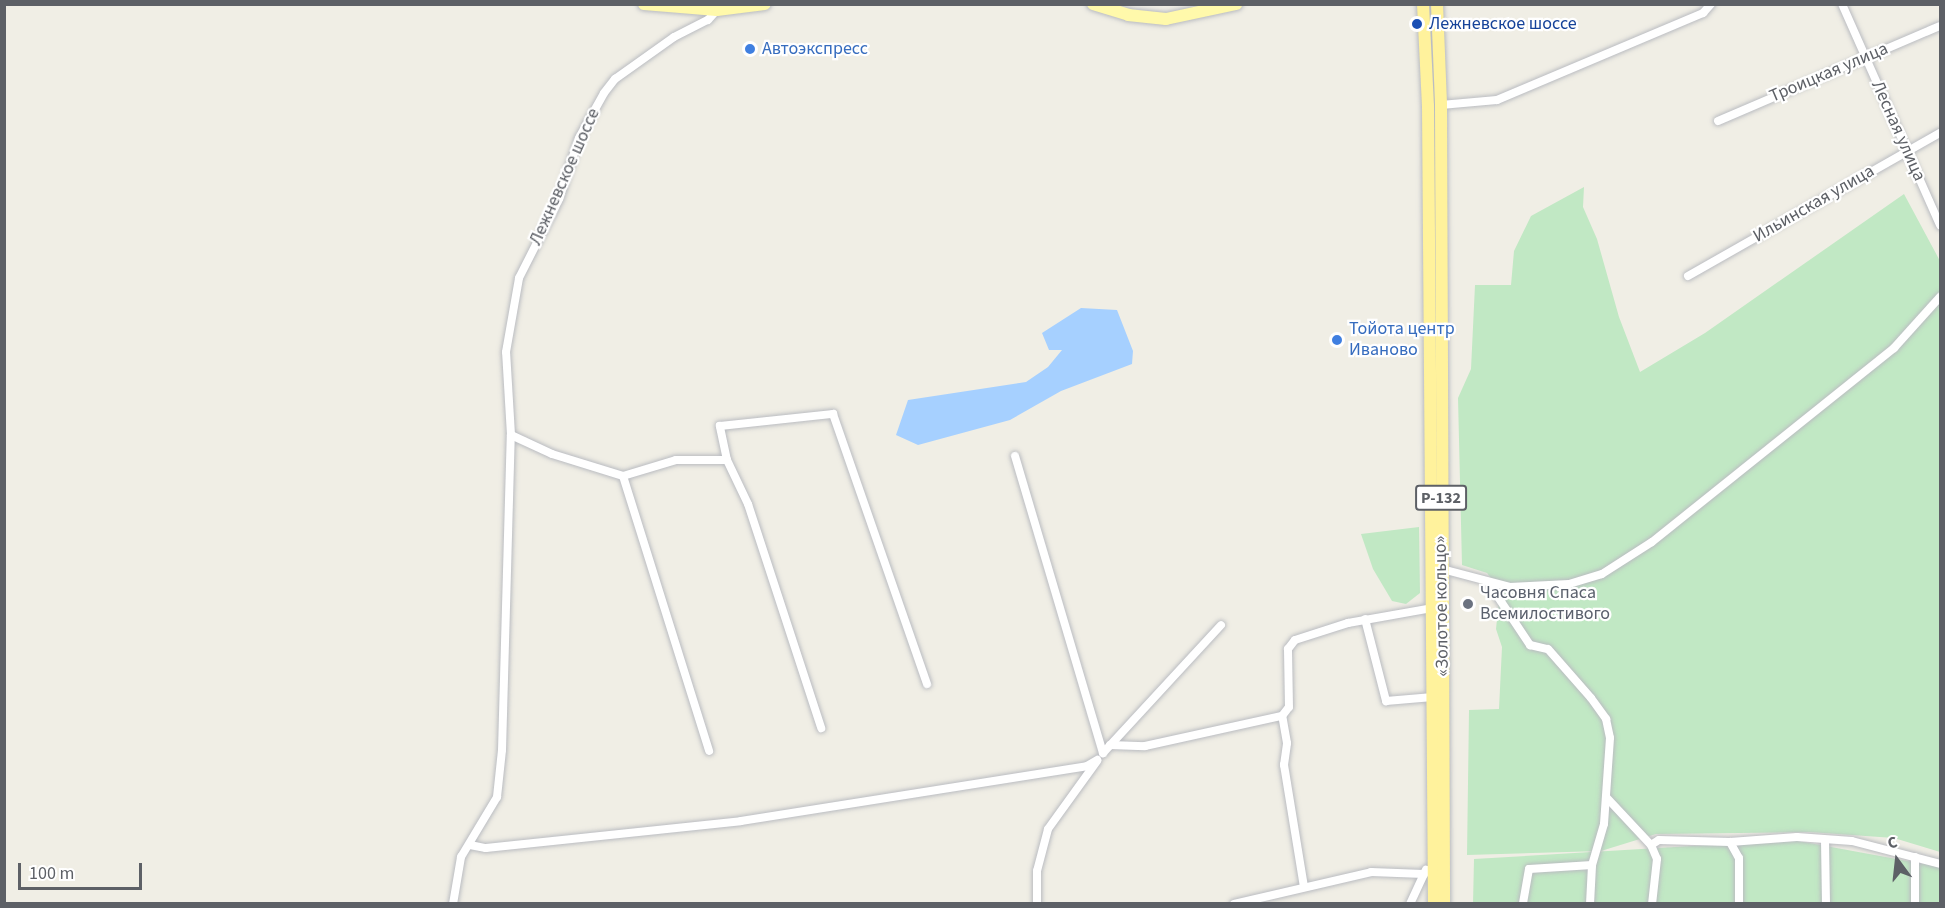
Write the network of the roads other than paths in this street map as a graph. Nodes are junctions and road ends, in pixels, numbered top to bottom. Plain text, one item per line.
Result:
1 (644, 4) edge
2 (765, 4) edge
3 (1093, 4) edge
4 (1123, 4) edge
5 (1202, 4) edge
6 (1236, 4) edge
7 (1423, 4) edge
8 (1437, 4) edge
9 (1712, 4) edge
10 (1842, 4) edge
11 (717, 10) junction
12 (1941, 26) edge
13 (1866, 58) junction
14 (1434, 105) junction
15 (1718, 121) dead end
16 (1941, 133) edge
17 (1906, 151) junction
18 (1941, 225) edge
19 (1688, 276) dead end
20 (1941, 297) edge
21 (511, 435) junction
22 (1015, 456) dead end
23 (727, 460) junction
24 (623, 476) junction
25 (1442, 569) junction
26 (1488, 582) junction
27 (1432, 608) junction
28 (1365, 619) junction
29 (1221, 625) dead end
30 (927, 684) dead end
31 (1433, 697) junction
32 (1282, 716) junction
33 (821, 728) dead end
34 (1110, 745) junction
35 (709, 751) dead end
36 (1103, 753) junction
37 (1097, 760) junction
38 (1607, 798) junction
39 (1825, 840) junction
40 (1730, 842) junction
41 (470, 845) junction
42 (1444, 845) junction
43 (1651, 845) junction
44 (1434, 855) junction
45 (1915, 857) junction
46 (1941, 864) edge
47 (1592, 865) junction
48 (1424, 874) junction
49 (1304, 887) junction
50 (1268, 894) junction
51 (453, 903) edge
52 (1037, 903) edge
53 (1234, 903) edge
54 (1271, 903) edge
55 (1410, 903) edge
56 (1434, 903) edge
57 (1444, 903) edge
58 (1523, 903) edge
59 (1590, 903) edge
60 (1652, 903) edge
61 (1739, 903) edge
62 (1826, 903) edge
63 (1915, 903) edge

1 - 11 main road
2 - 11 main road
3 - 6 main road
4 - 5 main road
7 - 14 highway, Р-132
8 - 14 highway, «Золотое кольцо» / Р-132
9 - 14 street
10 - 13 street, Лесная улица
11 - 21 street, Лежневское шоссе
12 - 13 street, Троицкая улица
13 - 15 street, Троицкая улица
13 - 17 street, Лесная улица
14 - 25 highway, «Золотое кольцо» / Р-132
14 - 27 highway, «Золотое кольцо» / Р-132
16 - 17 street, Ильинская улица
17 - 18 street, Лесная улица
17 - 19 street, Ильинская улица
20 - 26 street
21 - 24 street
21 - 41 street, Лежневское шоссе
22 - 36 street
23 - 24 street
23 - 30 street
23 - 33 street
24 - 35 street
25 - 26 street
25 - 42 highway, «Золотое кольцо» / Р-132
26 - 38 street
27 - 28 street
27 - 31 highway, «Золотое кольцо» / Р-132
28 - 31 street
28 - 32 street
29 - 34 street
31 - 44 highway, «Золотое кольцо» / Р-132
32 - 34 street
32 - 49 street
34 - 36 street
36 - 37 street
37 - 41 street
37 - 52 street
38 - 43 street
38 - 47 street
39 - 40 street
39 - 45 street
39 - 62 street
40 - 43 street
40 - 61 street
41 - 51 street, Лежневское шоссе
42 - 44 street
42 - 57 highway, «Золотое кольцо» / Р-132
43 - 60 street
44 - 48 street
44 - 56 highway, «Золотое кольцо» / Р-132
45 - 46 street
45 - 63 street
47 - 58 street
47 - 59 street
48 - 49 street
48 - 55 street
49 - 50 street
50 - 53 street
50 - 54 street

